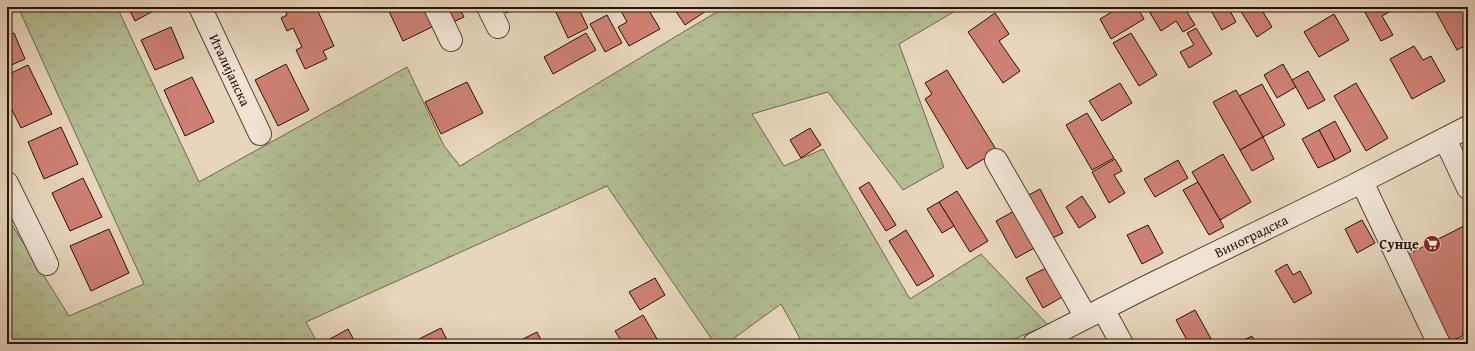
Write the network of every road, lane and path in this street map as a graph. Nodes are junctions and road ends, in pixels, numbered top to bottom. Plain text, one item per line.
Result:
1 (200, 7) edge
2 (435, 7) edge
3 (488, 7) edge
4 (498, 27) dead end
5 (451, 40) dead end
6 (1468, 127) edge
7 (260, 134) dead end
8 (1444, 139) junction
9 (996, 160) dead end
10 (1362, 182) junction
11 (7, 183) edge
12 (1468, 188) edge
13 (47, 264) dead end
14 (1095, 313) junction
15 (1034, 344) edge
16 (1122, 344) edge
17 (1439, 344) edge

1 - 7 street, Италијанска
2 - 5 street
3 - 4 street
6 - 8 street, Виноградска
8 - 10 street, Виноградска
8 - 12 street
9 - 14 street
10 - 14 street, Виноградска
10 - 17 street
11 - 13 street
14 - 15 street, Виноградска
14 - 16 street

